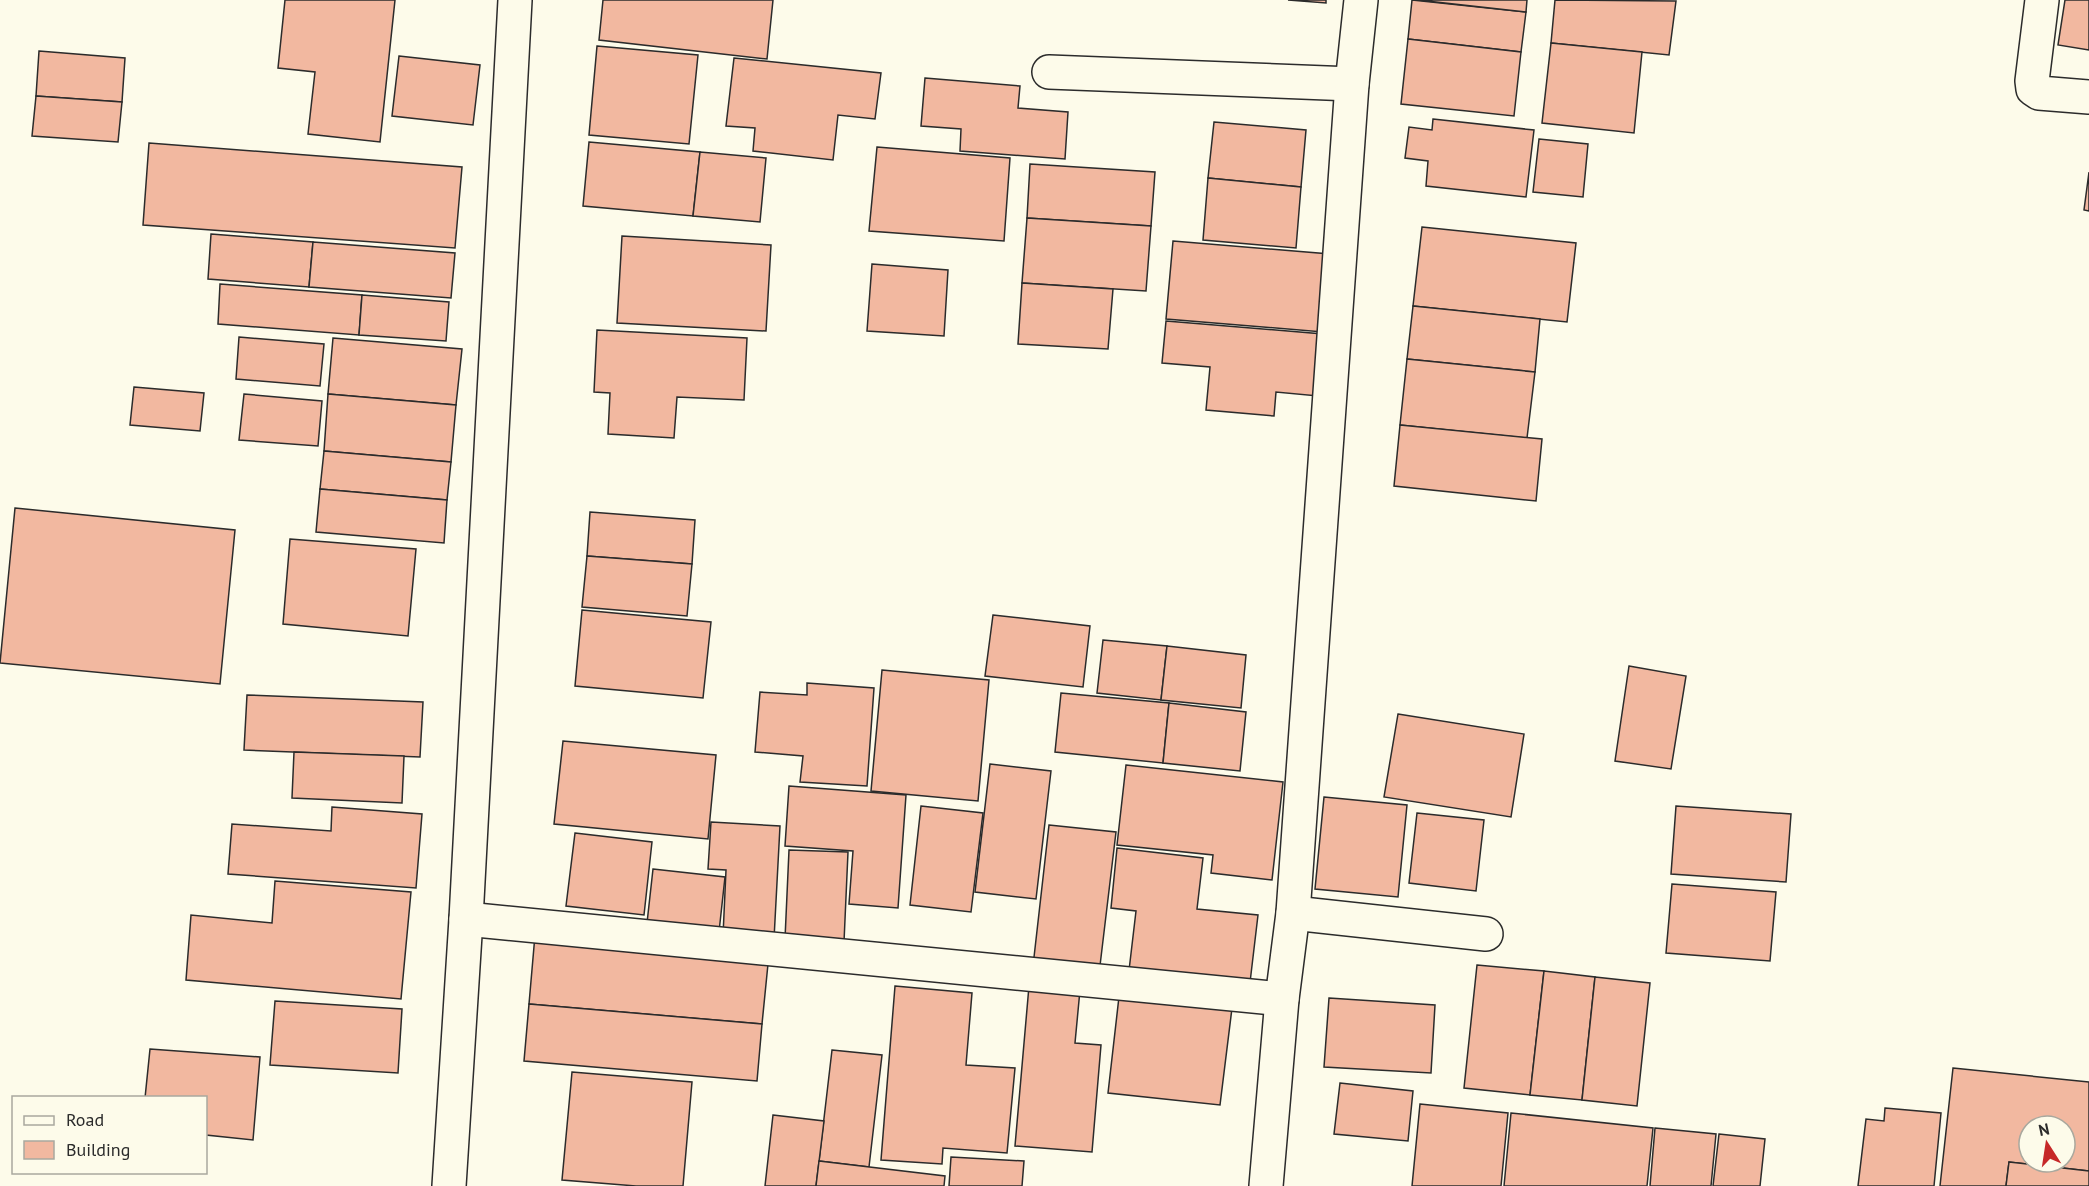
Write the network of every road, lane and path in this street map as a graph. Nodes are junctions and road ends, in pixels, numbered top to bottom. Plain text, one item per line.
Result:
1 (515, 0) edge
2 (1361, 0) edge
3 (2042, 0) edge
4 (1049, 72) dead end
5 (1352, 84) junction
6 (2089, 97) edge
7 (1293, 913) junction
8 (466, 919) junction
9 (1486, 934) dead end
10 (1282, 999) junction
11 (448, 1186) edge
12 (1266, 1186) edge

1 - 8 street
2 - 5 street
3 - 6 street
4 - 5 street
5 - 7 street
7 - 9 street
7 - 10 street
8 - 10 street
8 - 11 street
10 - 12 street

